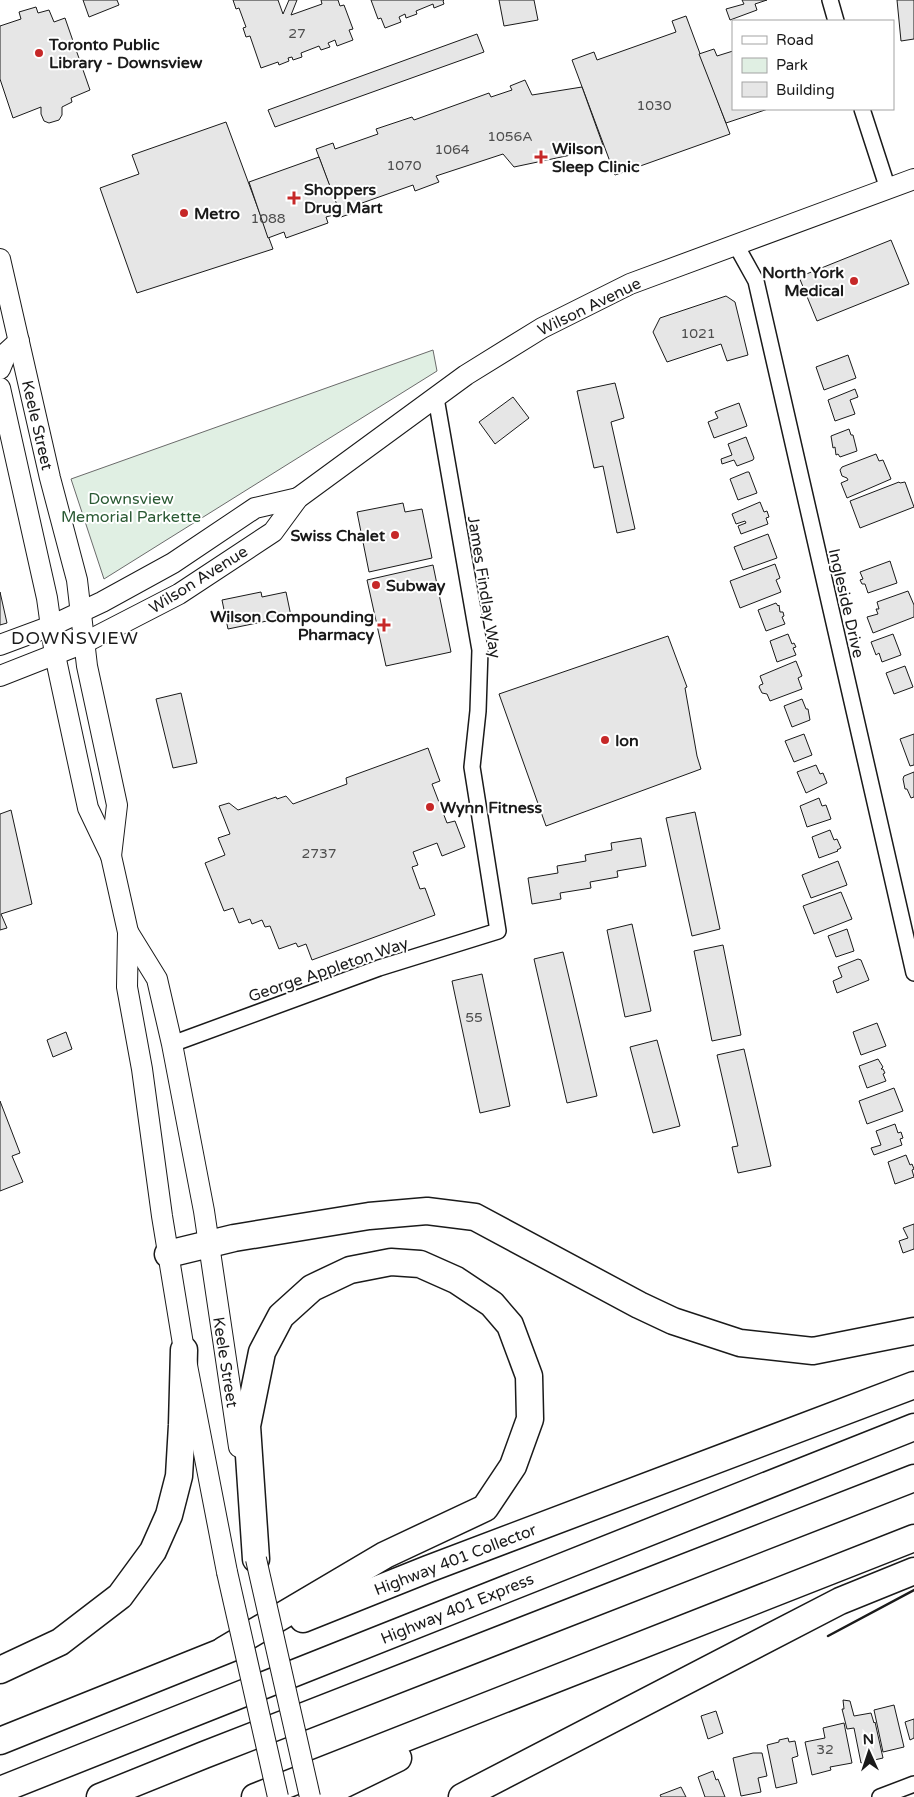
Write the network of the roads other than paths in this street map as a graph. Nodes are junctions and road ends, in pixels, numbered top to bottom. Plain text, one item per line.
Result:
1 (830, 0) edge
2 (836, 20) edge
3 (862, 110) edge
4 (914, 179) edge
5 (888, 189) junction
6 (736, 244) junction
7 (0, 259) edge
8 (9, 338) edge
9 (0, 369) edge
10 (0, 388) edge
11 (436, 398) junction
12 (298, 498) junction
13 (81, 611) junction
14 (51, 626) junction
15 (84, 643) junction
16 (0, 645) edge
17 (55, 656) junction
18 (0, 676) edge
19 (111, 856) junction
20 (498, 930) joint
21 (128, 932) junction
22 (914, 973) edge
23 (172, 1044) junction
24 (208, 1245) junction
25 (168, 1254) junction
26 (914, 1331) edge
27 (184, 1350) junction
28 (914, 1385) edge
29 (914, 1427) edge
30 (914, 1478) edge
31 (914, 1538) edge
32 (256, 1559) junction
33 (914, 1571) edge
34 (224, 1650) junction
35 (0, 1670) edge
36 (570, 1674) junction
37 (0, 1741) edge
38 (914, 1784) edge
39 (0, 1790) edge
40 (100, 1797) edge
41 (255, 1797) edge
42 (278, 1797) edge
43 (310, 1797) edge
44 (318, 1797) edge
45 (462, 1797) edge
46 (880, 1797) edge

1 - 2 street
3 - 5 street
4 - 5 main road, Wilson Avenue
5 - 6 main road, Wilson Avenue
6 - 11 main road, Wilson Avenue
6 - 22 street, Ingleside Drive
7 - 8 main road, Keele Street
8 - 9 main road
8 - 13 main road, Keele Street
10 - 14 main road, Keele Street
11 - 12 main road, Wilson Avenue
11 - 20 street, James Findlay Way
12 - 13 main road, Wilson Avenue
12 - 15 main road, Wilson Avenue
13 - 14 main road, Wilson Avenue
13 - 15 main road, Keele Street
14 - 16 main road, Wilson Avenue
14 - 17 main road, Keele Street
15 - 17 main road, Wilson Avenue
15 - 19 main road, Keele Street
17 - 18 main road, Wilson Avenue
17 - 19 main road, Keele Street
19 - 21 main road, Keele Street
20 - 23 street, George Appleton Way
21 - 23 main road, Keele Street
21 - 25 main road, Keele Street
23 - 24 main road, Keele Street
24 - 25 highway
24 - 26 highway
24 - 32 main road, Keele Street
25 - 27 main road, Keele Street
27 - 35 highway
27 - 42 main road, Keele Street, bridge
28 - 34 highway, Highway 401 Collector
29 - 39 highway, Highway 401 Express
30 - 40 highway
31 - 36 highway
32 - 34 highway
32 - 43 main road, Keele Street, bridge
33 - 45 highway
34 - 37 highway, Highway 401 Collector
36 - 41 highway
36 - 44 highway
38 - 46 street

